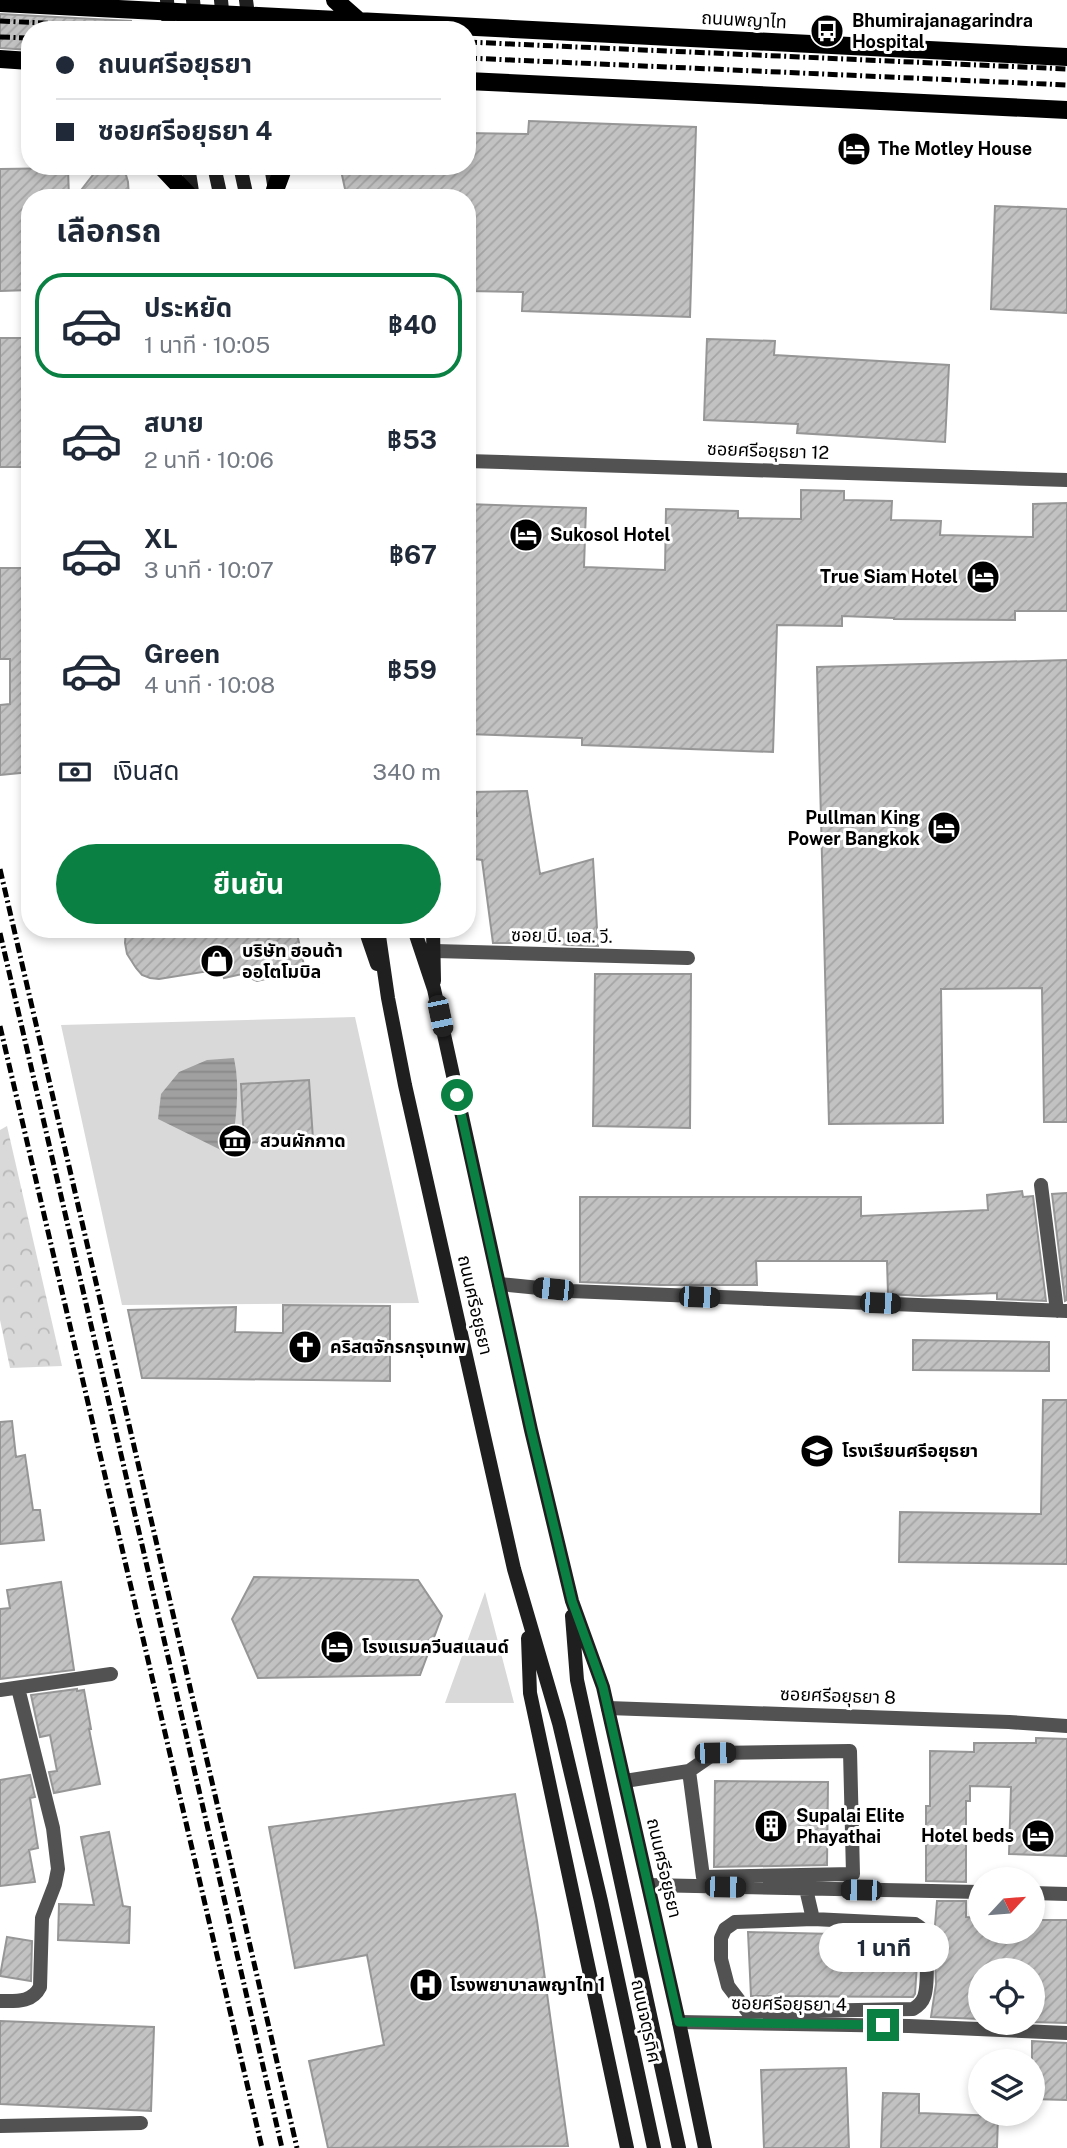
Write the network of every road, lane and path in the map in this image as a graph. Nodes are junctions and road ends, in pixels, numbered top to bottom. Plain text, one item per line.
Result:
1 (193, 0) edge
2 (221, 0) edge
3 (335, 0) edge
4 (0, 3) edge
5 (67, 3) edge
6 (167, 5) edge
7 (248, 15) edge
8 (195, 21) edge
9 (223, 21) edge
10 (344, 21) edge
11 (359, 21) edge
12 (476, 28) edge
13 (1067, 57) edge
14 (0, 59) edge
15 (21, 60) edge
16 (476, 81) edge
17 (1067, 110) edge
18 (170, 175) edge
19 (183, 189) edge
20 (476, 461) edge
21 (1067, 480) edge
22 (368, 938) edge
23 (379, 938) edge
24 (417, 938) edge
25 (434, 938) edge
26 (435, 951) junction
27 (688, 958) dead end
28 (434, 989) junction
29 (388, 998) junction
30 (1041, 1185) dead end
31 (499, 1284) junction
32 (1062, 1311) edge
33 (572, 1601) junction
34 (527, 1620) junction
35 (111, 1674) dead end
36 (18, 1688) junction
37 (0, 1690) edge
38 (608, 1707) junction
39 (1067, 1726) edge
40 (689, 1771) junction
41 (625, 1781) junction
42 (649, 1885) junction
43 (806, 1889) junction
44 (968, 1892) edge
45 (1045, 1893) edge
46 (1067, 1894) edge
47 (623, 1897) joint
48 (601, 1901) joint
49 (813, 1919) junction
50 (0, 2001) edge
51 (679, 2022) junction
52 (1067, 2033) edge
53 (141, 2123) dead end
54 (0, 2126) edge
55 (627, 2148) edge
56 (654, 2148) edge
57 (679, 2148) edge
58 (705, 2148) edge

1 - 8 main road
2 - 9 main road
3 - 11 main road
4 - 5 main road, ถนนพญาไท
5 - 6 main road, ถนนพญาไท
6 - 7 main road, ถนนพญาไท
7 - 10 main road, ถนนพญาไท
12 - 13 main road, ถนนพญาไท
14 - 15 main road
16 - 17 main road
18 - 19 main road
20 - 21 street, ซอยศรีอยุธยา 12
22 - 29 main road, ถนนศรีอยุธยา
23 - 29 main road, ถนนศรีอยุธยา
24 - 28 main road, ถนนศรีอยุธยา
25 - 26 main road, ถนนศรีอยุธยา
26 - 27 street, ซอย บี. เอส. วี.
26 - 28 main road, ถนนศรีอยุธยา
28 - 31 main road, ถนนศรีอยุธยา
29 - 34 main road, ถนนศรีอยุธยา
30 - 32 street
31 - 32 street
31 - 33 main road, ถนนศรีอยุธยา
33 - 38 main road, ถนนศรีอยุธยา
33 - 47 main road, ถนนศรีอยุธยา
34 - 48 main road, ถนนศรีอยุธยา
34 - 55 main road, ถนนศรีอยุธยา
35 - 36 street
36 - 37 street
36 - 50 street
38 - 39 street, ซอยศรีอยุธยา 8
38 - 41 main road, ถนนศรีอยุธยา
40 - 40 street
40 - 41 street
41 - 42 main road, ถนนศรีอยุธยา
42 - 43 street
42 - 51 main road, ถนนศรีอยุธยา
43 - 44 street
43 - 49 street
45 - 46 street
47 - 57 main road, ถนนจตุรทิศ
48 - 56 main road, ถนนจตุรทิศ
49 - 49 street
51 - 52 street, ซอยศรีอยุธยา 4
51 - 58 main road, ถนนศรีอยุธยา
53 - 54 street

